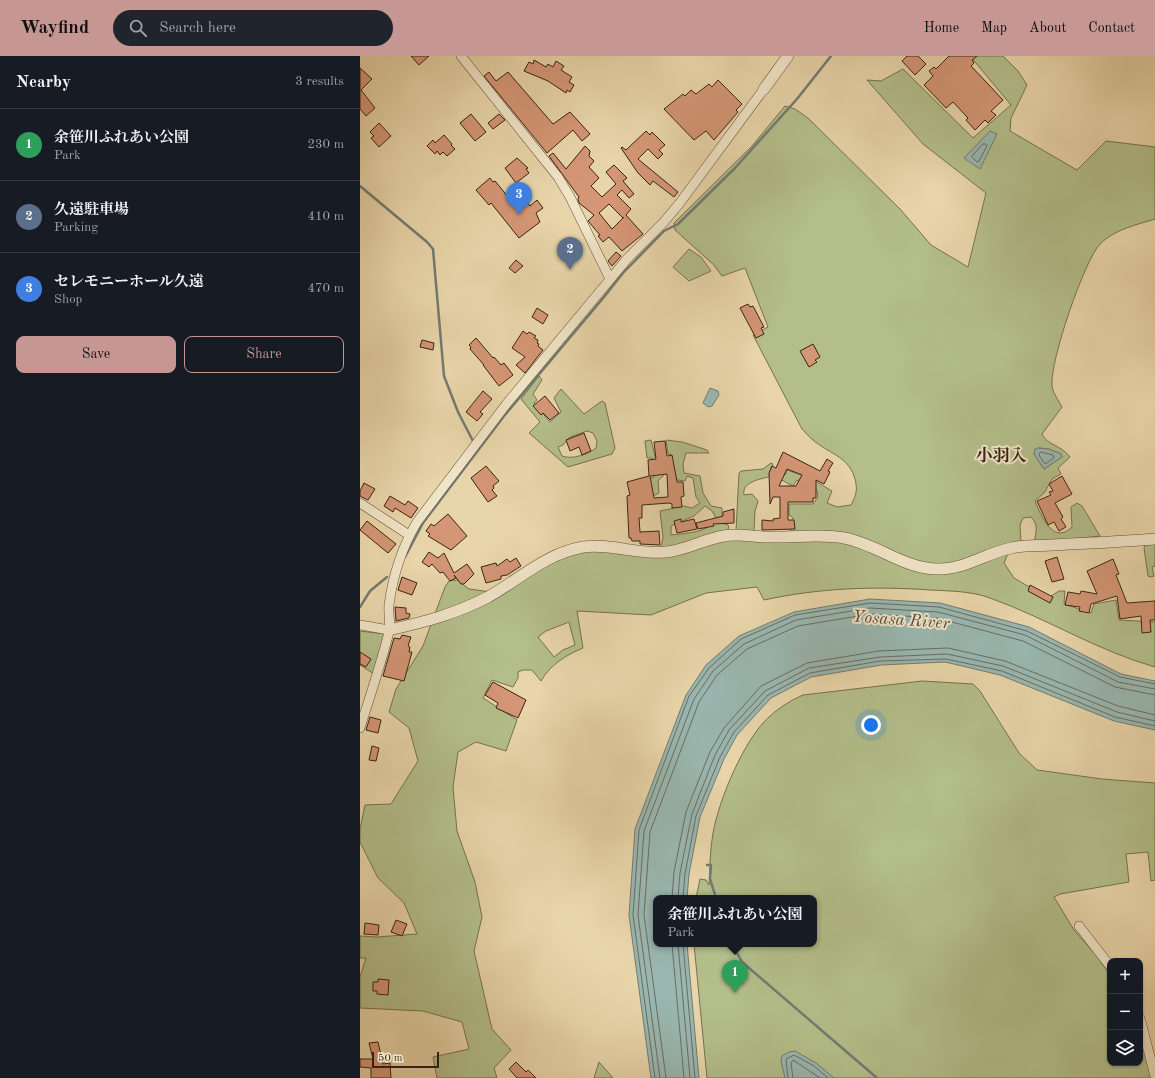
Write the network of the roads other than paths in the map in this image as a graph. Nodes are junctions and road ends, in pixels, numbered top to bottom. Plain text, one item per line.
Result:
1 (461, 56) edge
2 (788, 56) edge
3 (764, 89) joint
4 (610, 279) junction
5 (360, 504) edge
6 (409, 535) junction
7 (1155, 539) edge
8 (360, 626) edge
9 (389, 630) junction
10 (363, 706) edge
11 (360, 728) edge
12 (1079, 926) dead end
13 (1107, 962) edge
14 (1143, 1030) edge
15 (1155, 1076) edge

1 - 4 street
2 - 3 street
3 - 4 street
4 - 6 street
5 - 6 street
6 - 9 street
7 - 9 street
8 - 9 street
9 - 10 street
10 - 11 street
12 - 13 street
14 - 15 street

